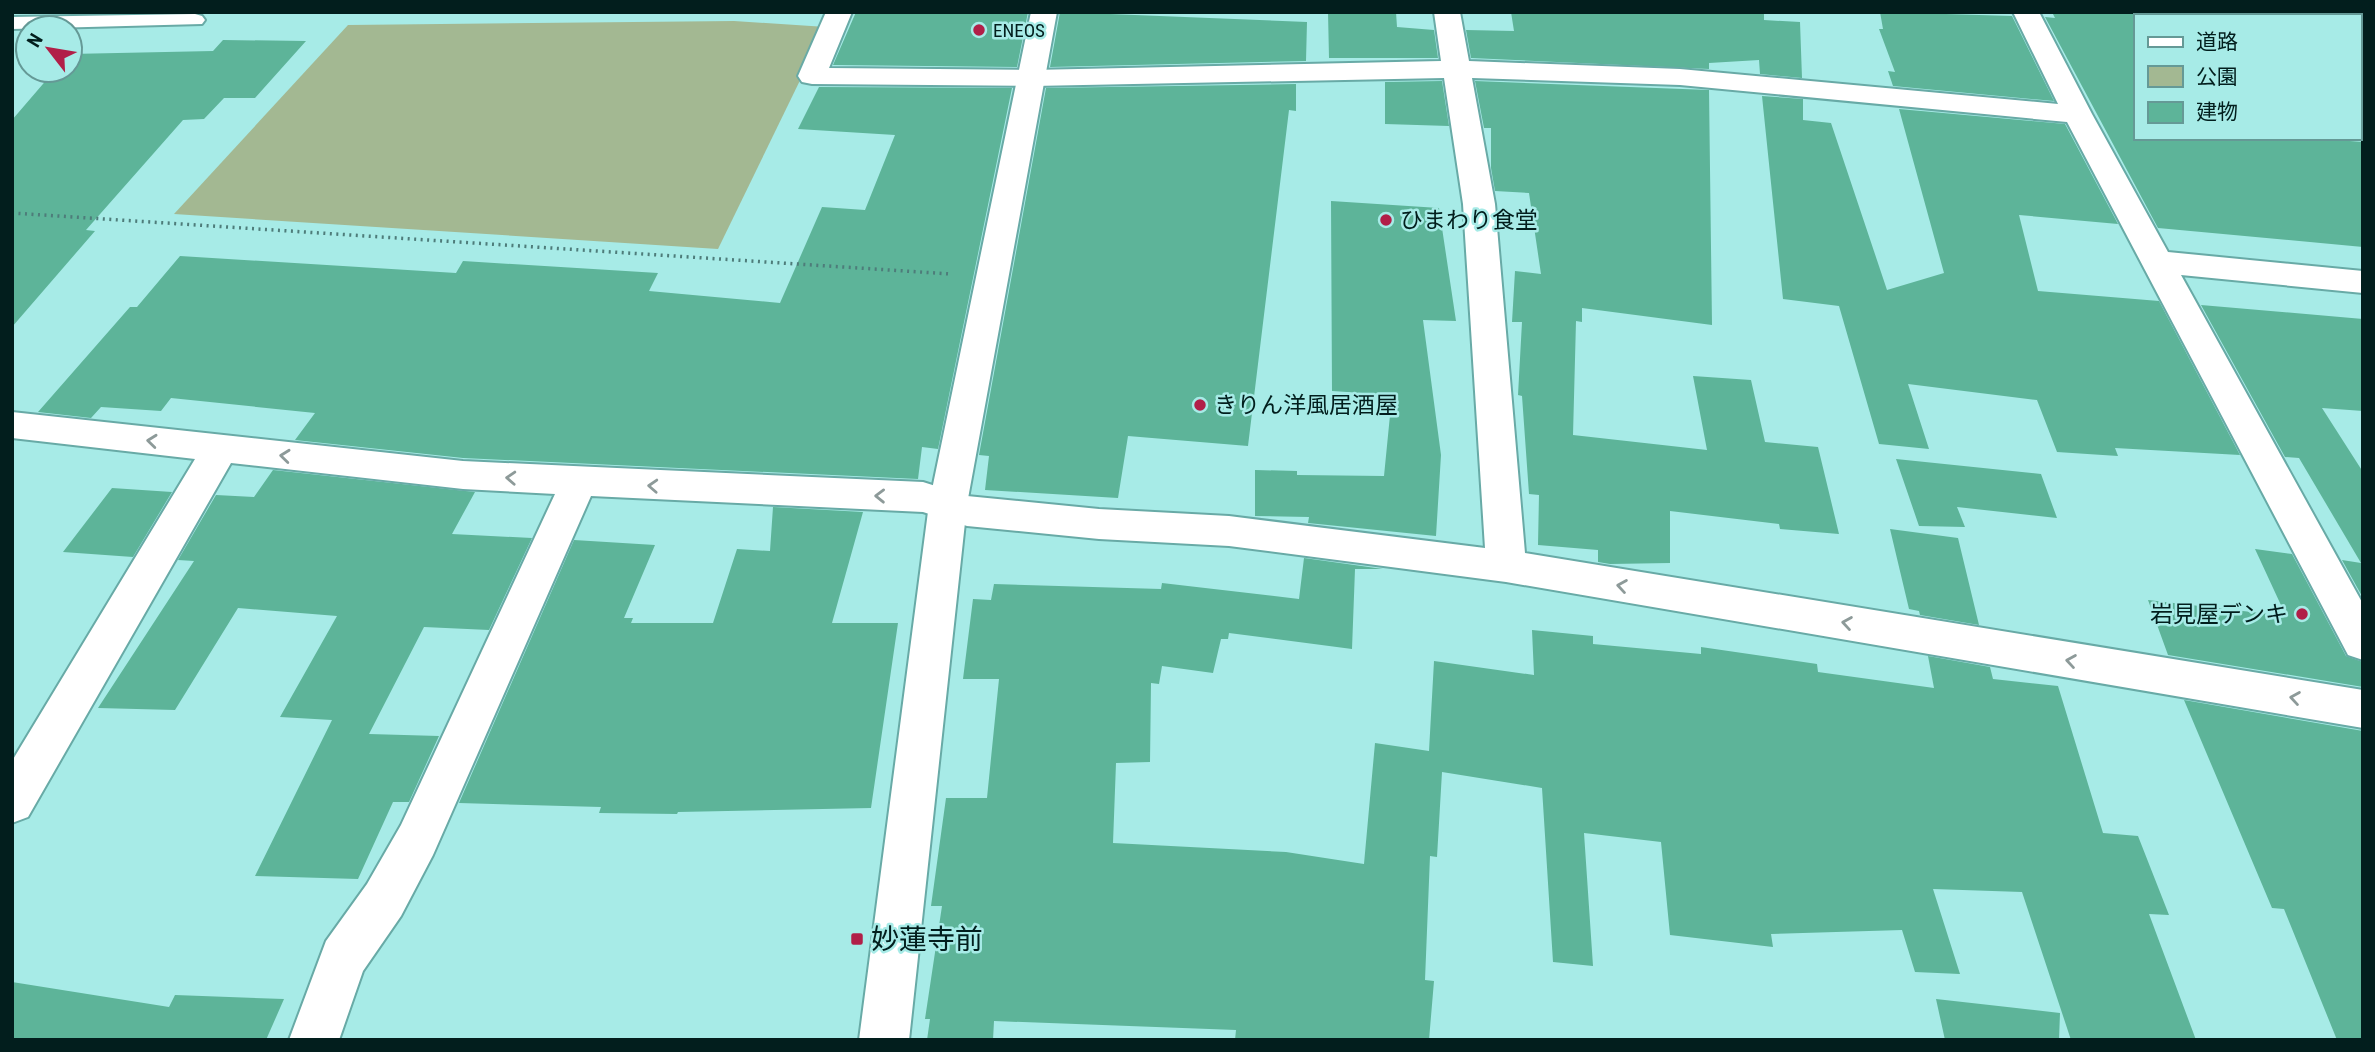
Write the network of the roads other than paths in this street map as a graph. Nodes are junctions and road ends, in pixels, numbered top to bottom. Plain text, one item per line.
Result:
1 (839, 12) edge
2 (1044, 12) edge
3 (1447, 12) edge
4 (2026, 12) edge
5 (195, 20) dead end
6 (12, 23) edge
7 (1455, 69) junction
8 (1033, 78) junction
9 (2077, 114) junction
10 (2158, 262) junction
11 (2363, 282) edge
12 (12, 425) edge
13 (220, 449) junction
14 (579, 482) junction
15 (947, 504) junction
16 (1506, 566) junction
17 (2363, 643) edge
18 (2363, 709) edge
19 (12, 802) edge
20 (314, 1040) edge
21 (884, 1040) edge

1 - 8 main road
2 - 8 main road
3 - 7 main road
4 - 9 main road
5 - 6 lane
7 - 8 main road
7 - 9 main road
7 - 16 main road
8 - 15 main road
9 - 10 main road
10 - 11 main road
10 - 17 main road
13 -> 12 main road
14 -> 13 main road
13 - 19 main road
15 -> 14 main road
14 - 20 main road
15 - 16 main road
15 - 21 main road
18 -> 16 main road

